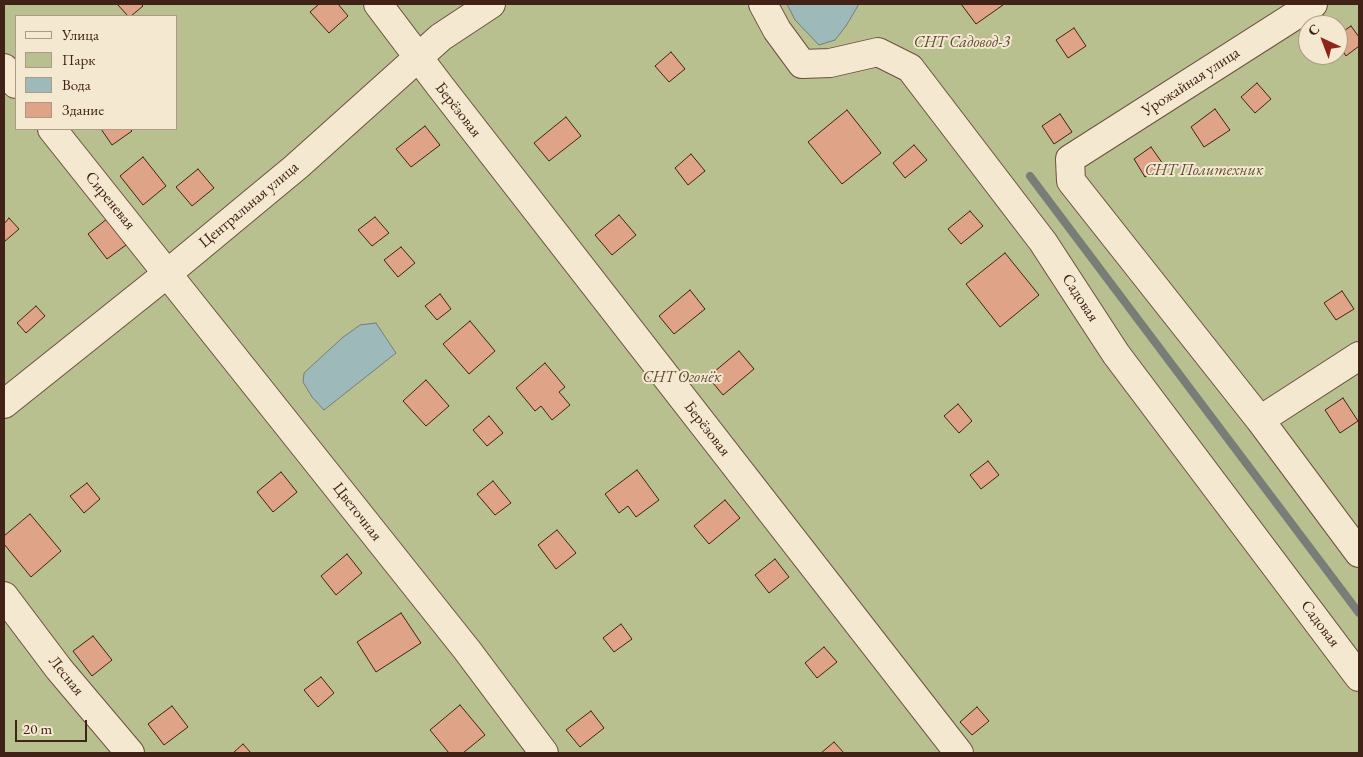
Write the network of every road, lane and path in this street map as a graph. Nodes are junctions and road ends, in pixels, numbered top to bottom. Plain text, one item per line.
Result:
1 (378, 4) edge
2 (491, 4) edge
3 (763, 4) edge
4 (1312, 4) edge
5 (418, 57) junction
6 (4, 68) edge
7 (15, 83) edge
8 (53, 130) edge
9 (168, 273) junction
10 (1359, 356) edge
11 (4, 404) edge
12 (1260, 420) junction
13 (1359, 553) edge
14 (4, 596) edge
15 (1359, 677) edge
16 (130, 753) edge
17 (544, 753) edge
18 (959, 753) edge

1 - 5 street, Берёзовая
2 - 5 street, Центральная улица
3 - 15 street, Садовая
4 - 12 street, Урожайная улица
5 - 9 street, Центральная улица
5 - 18 street, Берёзовая
6 - 7 street
8 - 9 street, Сиреневая
9 - 11 street, Центральная улица
9 - 17 street, Цветочная
10 - 12 street
12 - 13 street
14 - 16 street, Лесная

